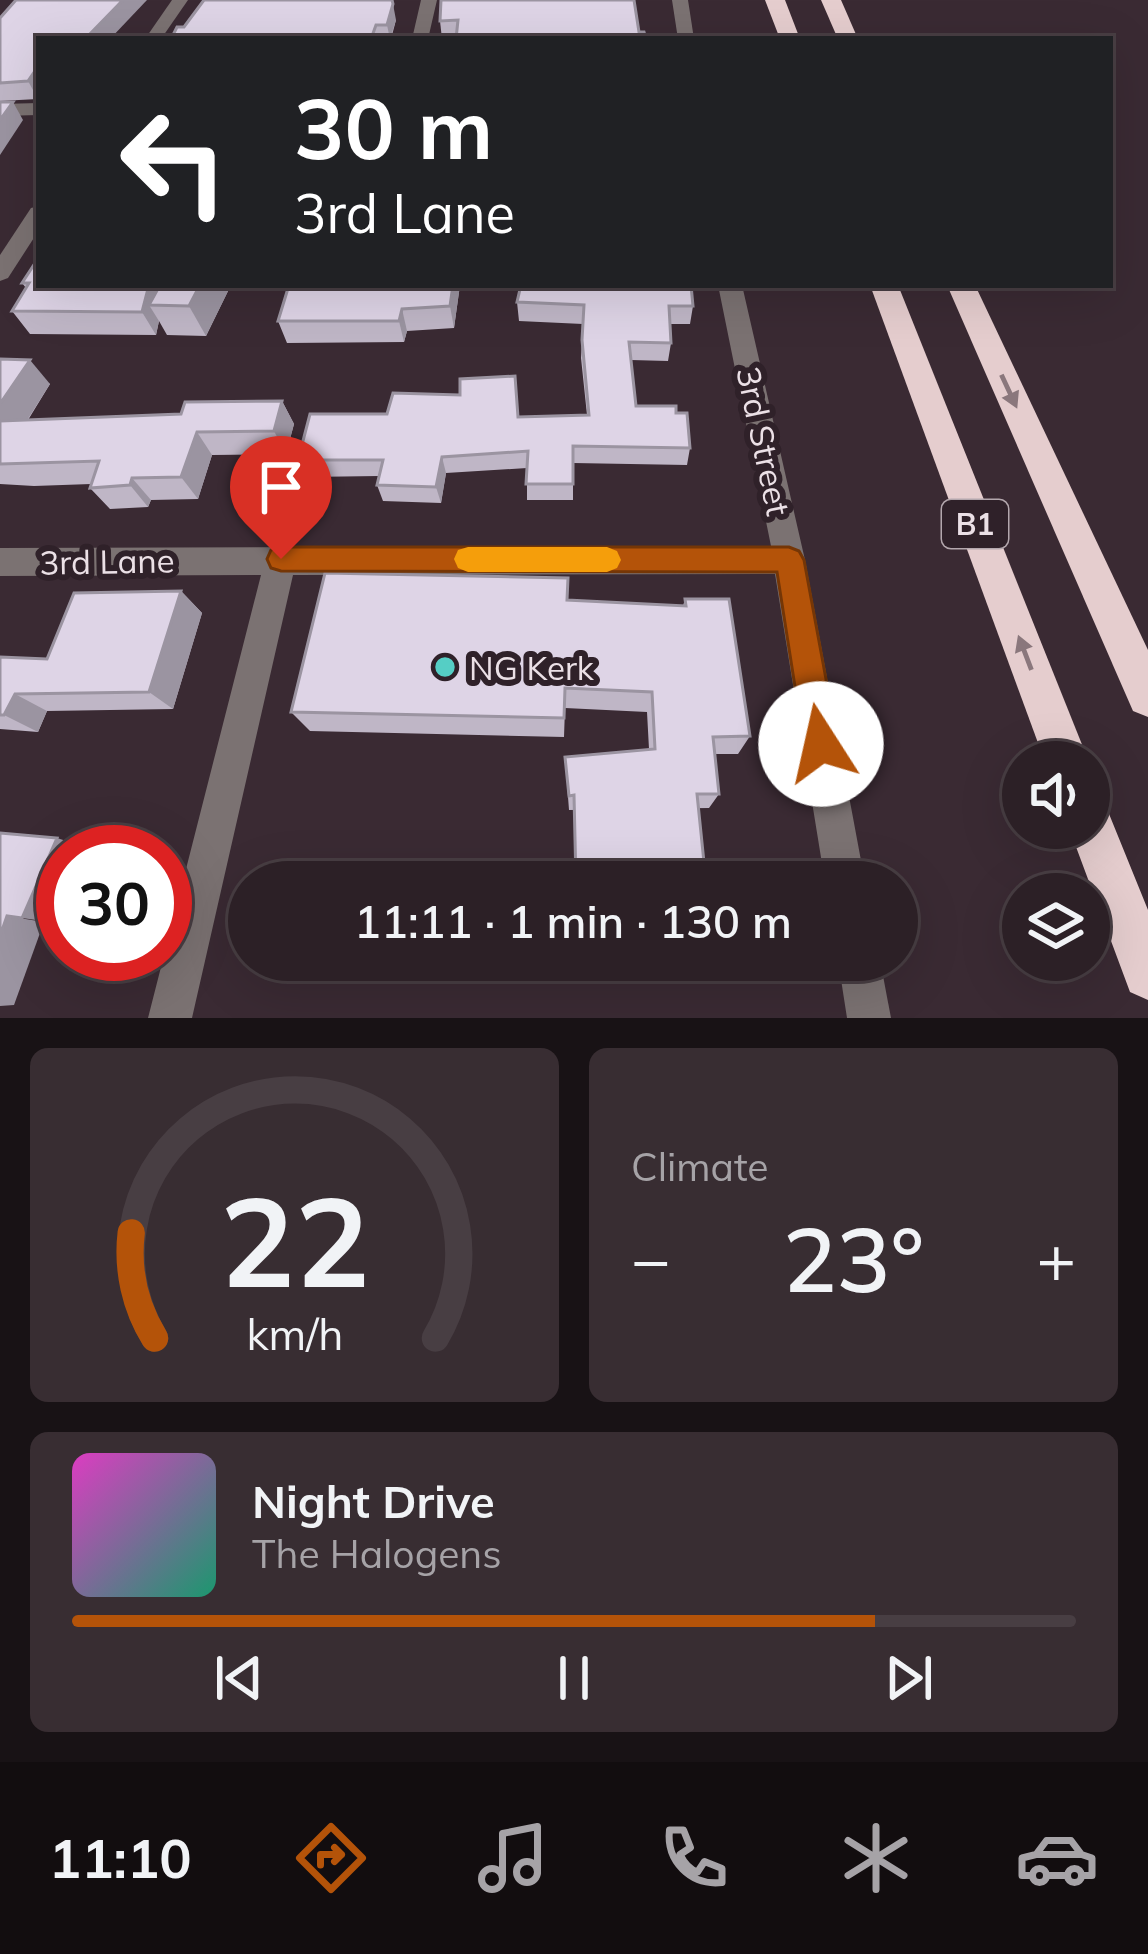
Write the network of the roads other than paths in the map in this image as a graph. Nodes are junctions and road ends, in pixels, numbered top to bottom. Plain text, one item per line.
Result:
1 (180, 0) edge
2 (428, 0) edge
3 (680, 0) edge
4 (775, 0) edge
5 (831, 0) edge
6 (155, 36) edge
7 (421, 36) edge
8 (686, 36) edge
9 (789, 36) edge
10 (847, 36) edge
11 (36, 109) edge
12 (0, 110) edge
13 (28, 247) edge
14 (0, 273) edge
15 (731, 288) edge
16 (885, 288) edge
17 (962, 288) edge
18 (281, 559) junction
19 (789, 560) junction
20 (0, 562) edge
21 (1148, 696) edge
22 (1059, 741) edge
23 (1100, 849) edge
24 (841, 861) edge
25 (1148, 974) edge
26 (862, 981) edge
27 (170, 1018) edge
28 (868, 1018) edge

1 - 6 street
2 - 7 street
3 - 8 street
4 - 9 highway
5 - 10 highway
11 - 12 street
13 - 14 street
15 - 19 street, 3rd Street
22 -> 16 highway, B1
17 -> 21 highway, B1
18 - 19 street, 3rd Lane
18 - 20 street, 3rd Lane
18 - 27 street
19 - 24 street, 3rd Street
23 - 25 highway
26 - 28 street

